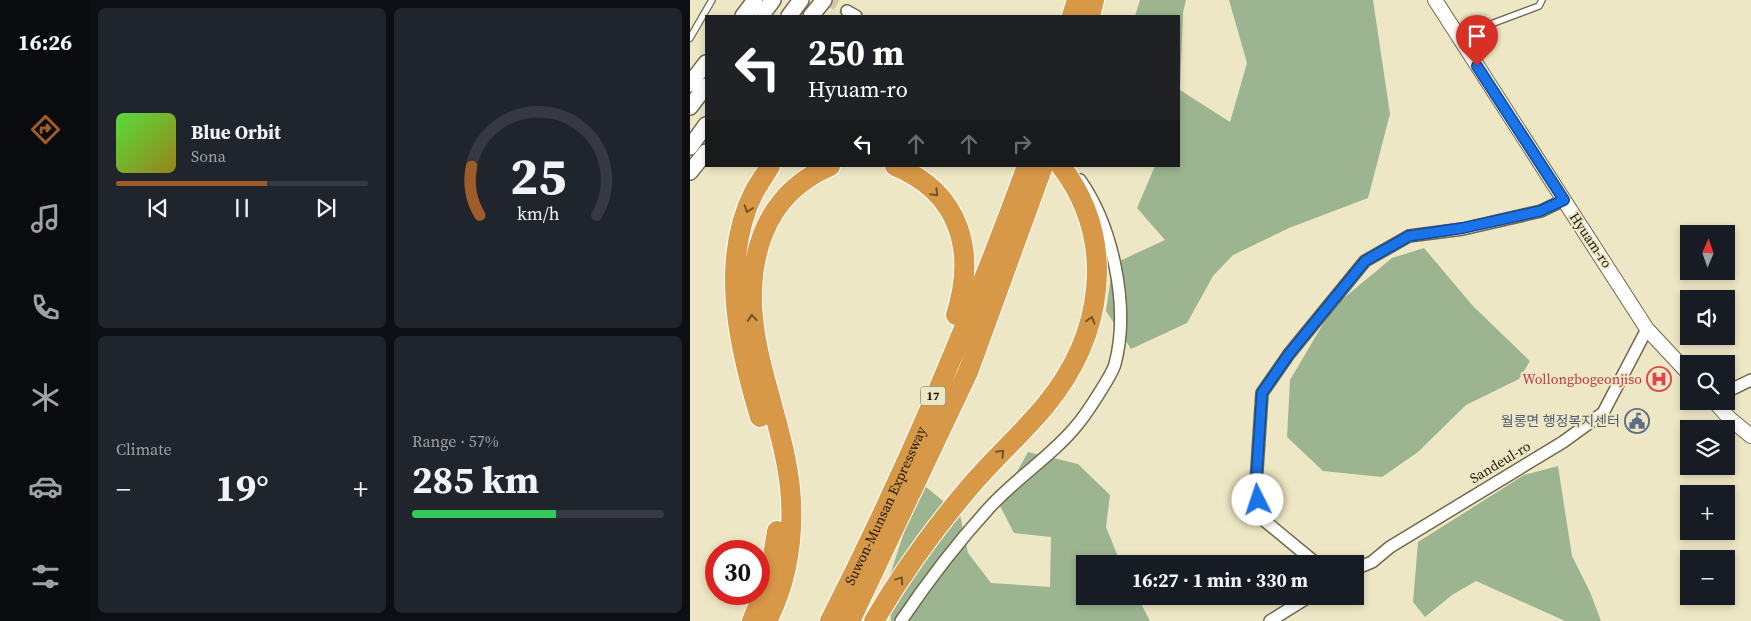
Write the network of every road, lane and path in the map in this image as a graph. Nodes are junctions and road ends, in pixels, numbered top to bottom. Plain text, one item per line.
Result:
1 (712, 0) edge
2 (755, 0) edge
3 (773, 0) edge
4 (801, 0) edge
5 (824, 0) edge
6 (1076, 0) edge
7 (1094, 0) edge
8 (1435, 0) edge
9 (1542, 0) edge
10 (744, 15) edge
11 (761, 15) edge
12 (789, 15) edge
13 (812, 15) edge
14 (1072, 15) edge
15 (1090, 15) edge
16 (1457, 37) junction
17 (690, 38) edge
18 (705, 64) edge
19 (690, 84) edge
20 (705, 87) edge
21 (690, 107) edge
22 (705, 127) edge
23 (690, 147) edge
24 (705, 153) edge
25 (769, 167) edge
26 (828, 167) edge
27 (897, 167) edge
28 (1062, 167) edge
29 (1071, 167) edge
30 (1034, 169) edge
31 (690, 172) edge
32 (1564, 200) junction
33 (1648, 329) junction
34 (1680, 364) edge
35 (1751, 380) edge
36 (1735, 388) edge
37 (932, 399) junction
38 (1722, 410) edge
39 (1751, 436) edge
40 (1306, 555) edge
41 (1364, 565) edge
42 (1296, 605) edge
43 (752, 621) edge
44 (767, 621) edge
45 (830, 621) edge
46 (850, 621) edge
47 (874, 621) edge
48 (901, 621) edge
49 (1270, 621) edge

1 - 17 lane
2 - 10 main road
3 - 11 main road
4 - 12 main road
5 - 13 main road
6 - 14 highway
7 - 15 highway
8 - 16 street, Hyuam-ro
9 - 16 lane
16 - 32 street, Hyuam-ro
18 - 19 main road
20 - 21 main road
22 - 23 main road
24 - 31 main road
25 -> 43 highway
44 -> 26 highway
27 -> 37 highway
47 -> 28 highway
29 - 48 street
30 - 37 highway, Suwon-Munsan Expressway / 17
30 - 46 highway, Suwon-Munsan Expressway / 17
32 - 33 street, Hyuam-ro
32 - 40 street
33 - 34 street, Hyuam-ro
33 - 41 street, Sandeul-ro
35 - 36 street
37 - 45 highway, Suwon-Munsan Expressway / 17
38 - 39 street
42 - 49 street

